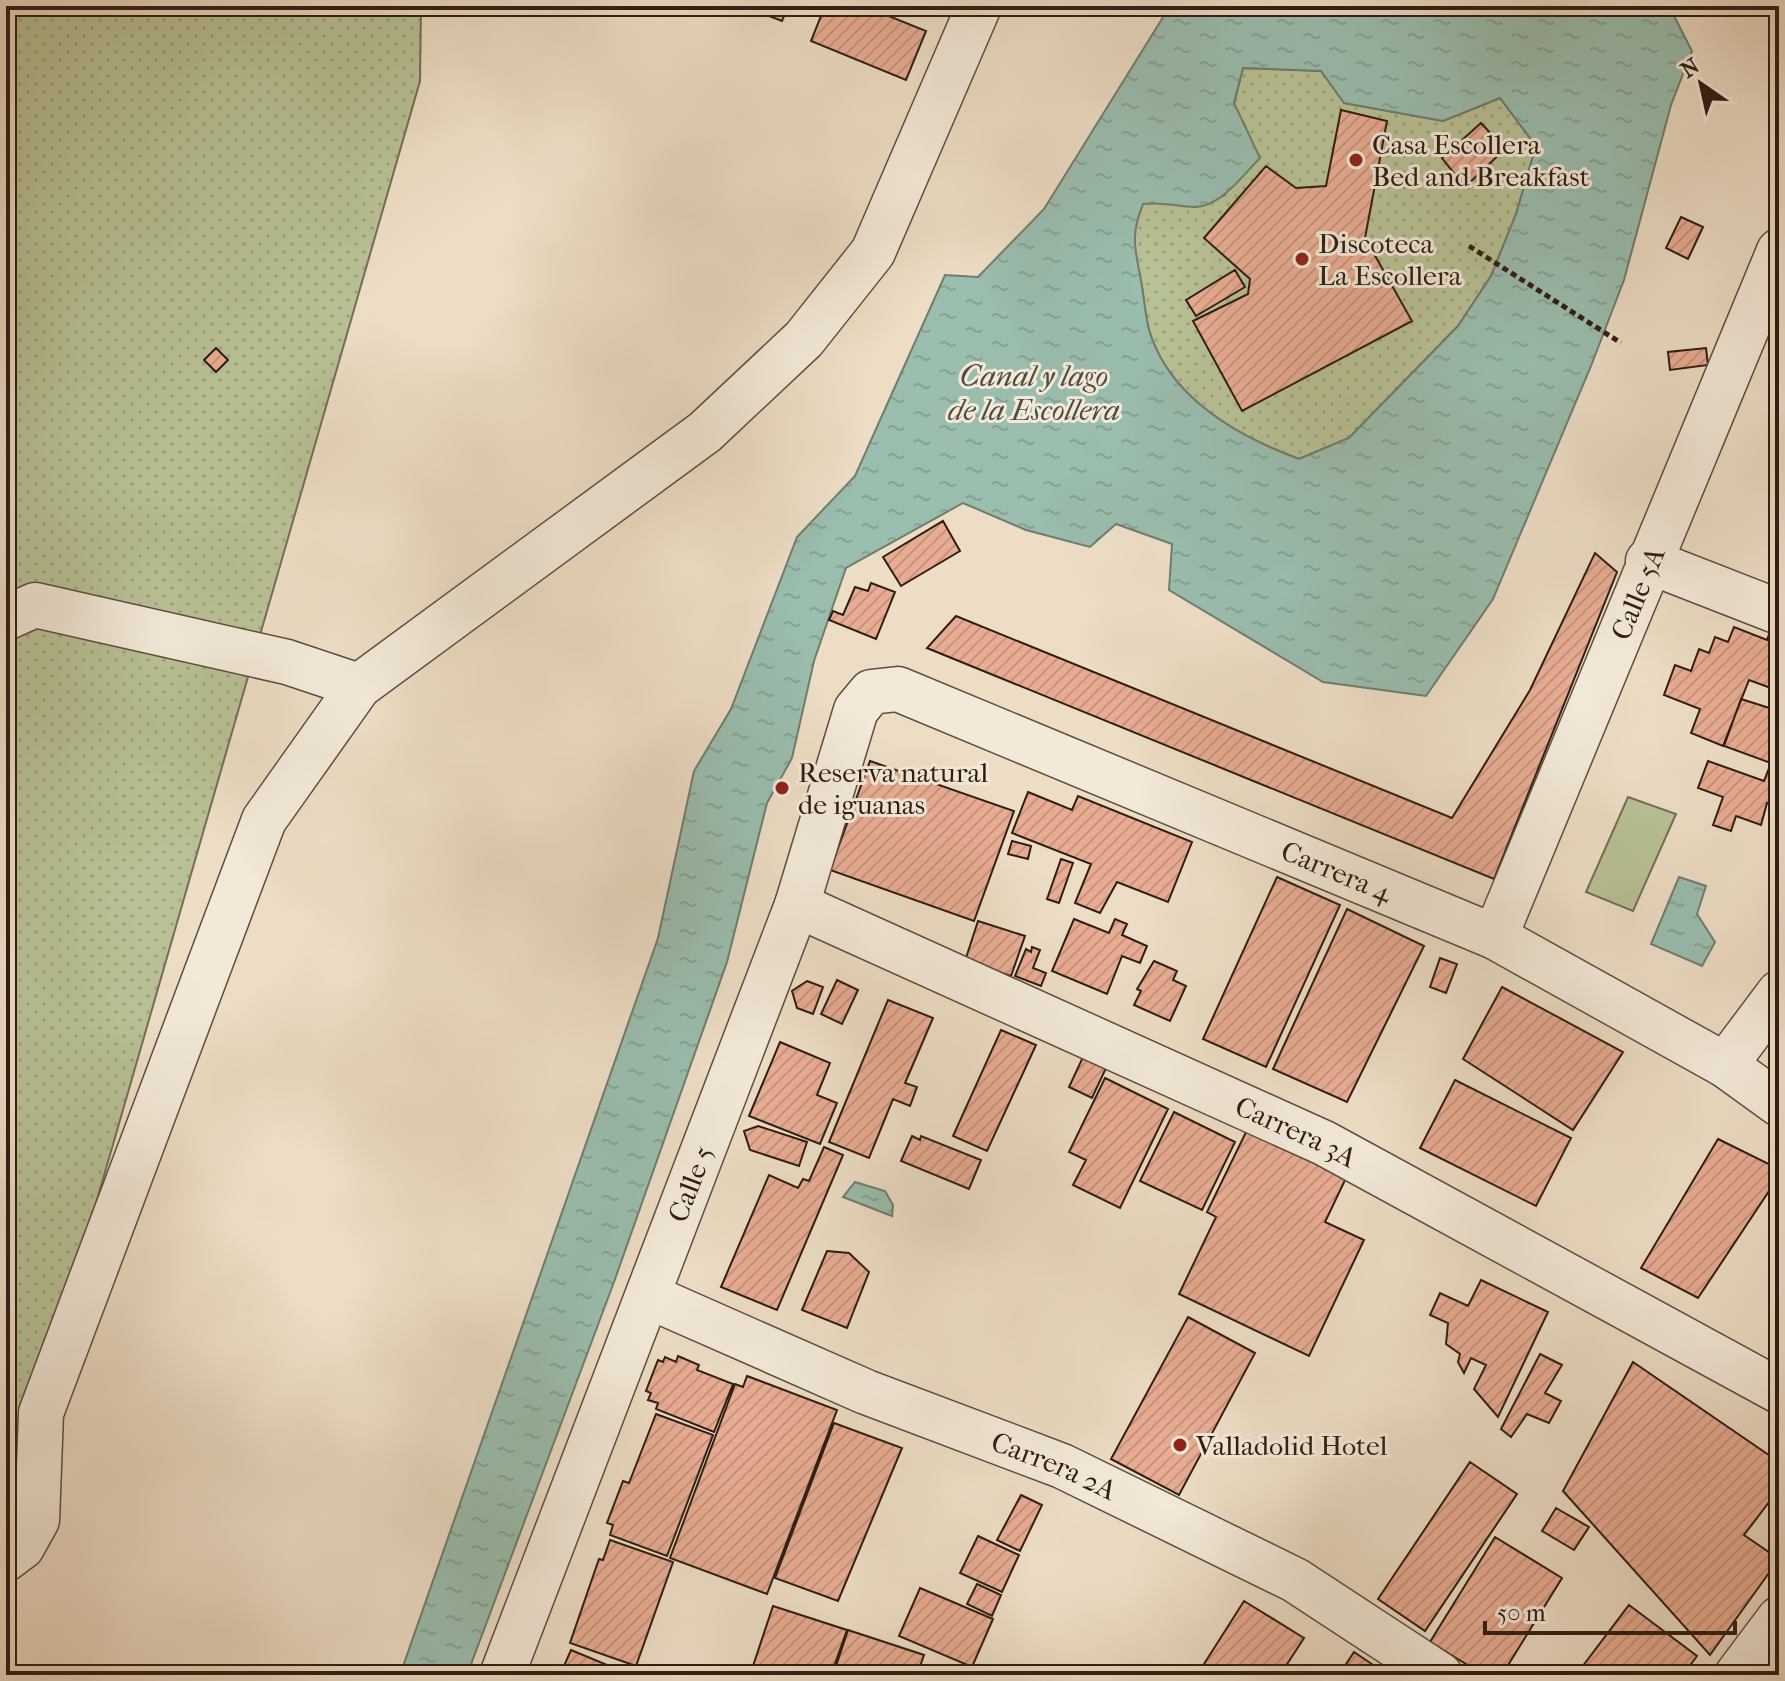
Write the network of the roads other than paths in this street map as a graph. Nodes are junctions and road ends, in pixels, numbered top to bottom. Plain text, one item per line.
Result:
1 (979, 6) edge
2 (1779, 251) edge
3 (1648, 561) junction
4 (1779, 612) edge
5 (6, 618) edge
6 (359, 686) junction
7 (871, 692) joint
8 (797, 905) junction
9 (1495, 937) junction
10 (1779, 993) edge
11 (1725, 1065) junction
12 (1779, 1104) edge
13 (648, 1296) junction
14 (1779, 1391) edge
15 (23, 1420) edge
16 (6, 1559) edge
17 (1779, 1619) edge
18 (1750, 1670) edge
19 (502, 1675) edge
20 (1440, 1675) edge

1 - 6 street
2 - 3 street, Calle 5A
3 - 4 street
3 - 9 street, Calle 5A
5 - 6 street
6 - 15 street
7 - 8 street, Calle 5
7 - 9 street, Carrera 4
8 - 13 street, Calle 5
8 - 14 street, Carrera 3A
9 - 11 street, Carrera 4
10 - 11 street
11 - 12 street, Carrera 4
13 - 19 street, Calle 5
13 - 20 street, Carrera 2A
15 - 16 street
17 - 18 street

